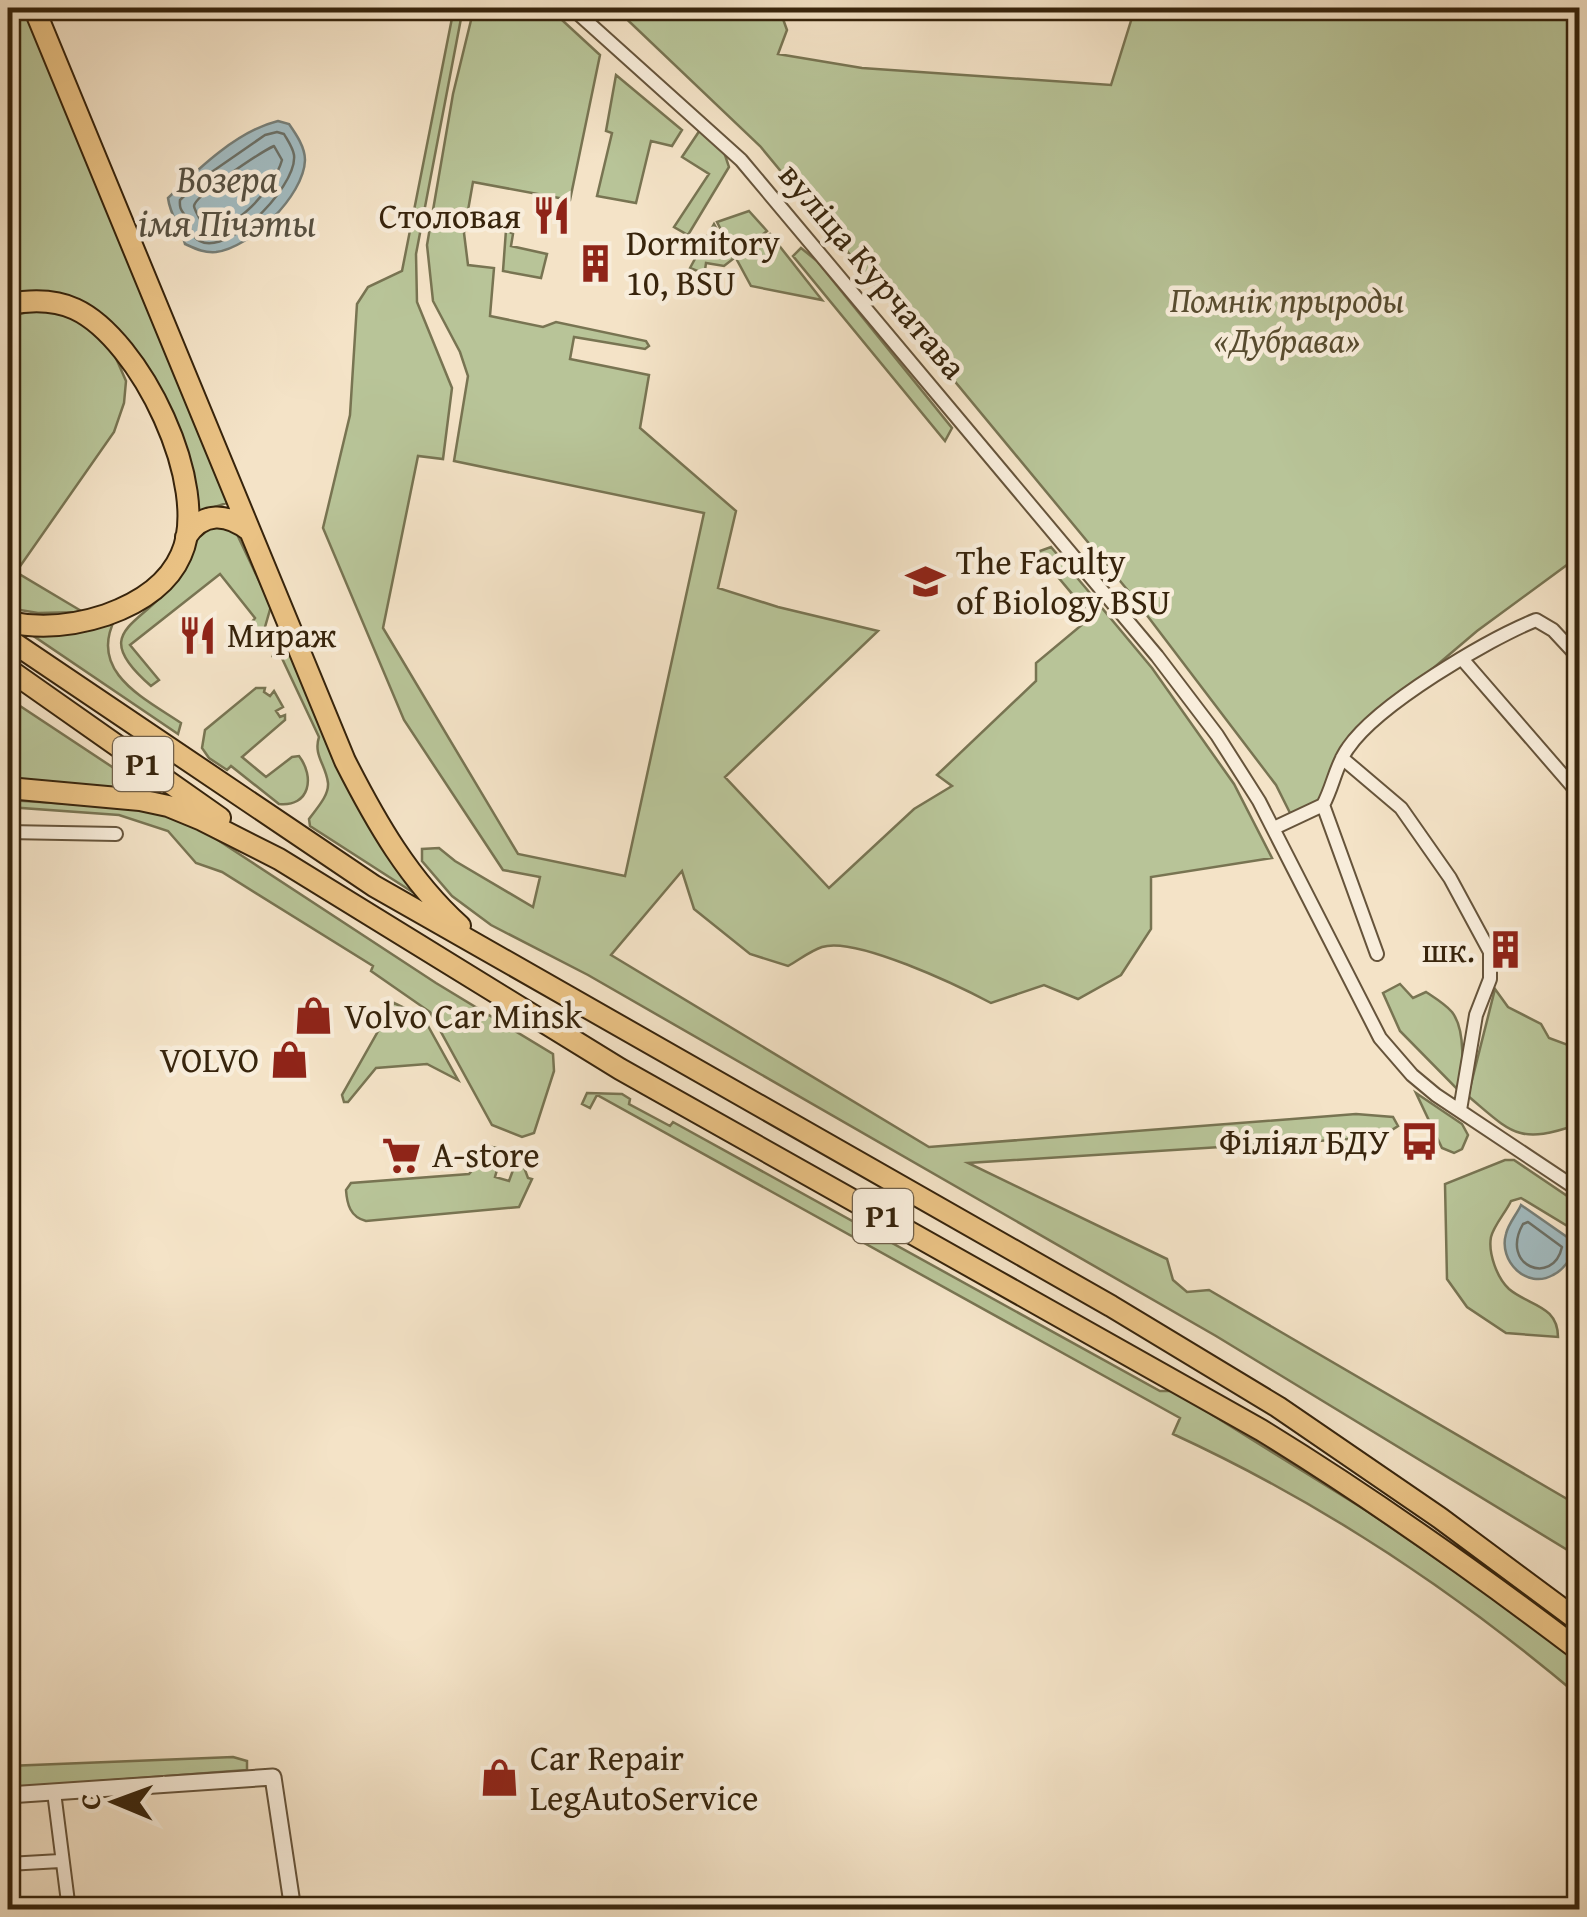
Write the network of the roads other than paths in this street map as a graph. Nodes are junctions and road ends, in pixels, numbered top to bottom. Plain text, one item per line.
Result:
1 (34, 8) edge
2 (572, 8) edge
3 (8, 304) edge
4 (250, 531) junction
5 (186, 538) junction
6 (8, 622) edge
7 (8, 638) edge
8 (1580, 658) edge
9 (1464, 660) junction
10 (8, 669) edge
11 (1342, 758) junction
12 (8, 788) edge
13 (1580, 796) edge
14 (1323, 805) junction
15 (1274, 828) junction
16 (8, 832) edge
17 (116, 834) dead end
18 (279, 859) junction
19 (487, 950) junction
20 (1377, 954) dead end
21 (1460, 1110) junction
22 (1580, 1190) edge
23 (1580, 1622) edge
24 (1580, 1651) edge
25 (54, 1792) junction
26 (8, 1795) edge
27 (60, 1861) junction
28 (8, 1864) edge
29 (69, 1910) edge
30 (293, 1910) edge

1 - 4 highway
2 - 15 street, вуліца Курчатава
3 - 5 highway
4 - 5 highway
4 - 19 highway
5 - 6 highway
7 - 19 highway, Р1
8 - 9 street
9 - 11 street
9 - 13 street
10 - 18 highway, Р1
11 - 14 street
11 - 21 street
12 - 18 highway
14 - 15 street
14 - 20 street
15 - 21 street, вуліца Курчатава
16 - 17 street
18 - 24 highway, Р1
19 - 23 highway, Р1
21 - 22 street, вуліца Курчатава
25 - 26 street
25 - 27 street
25 - 30 street
27 - 28 street
27 - 29 street

